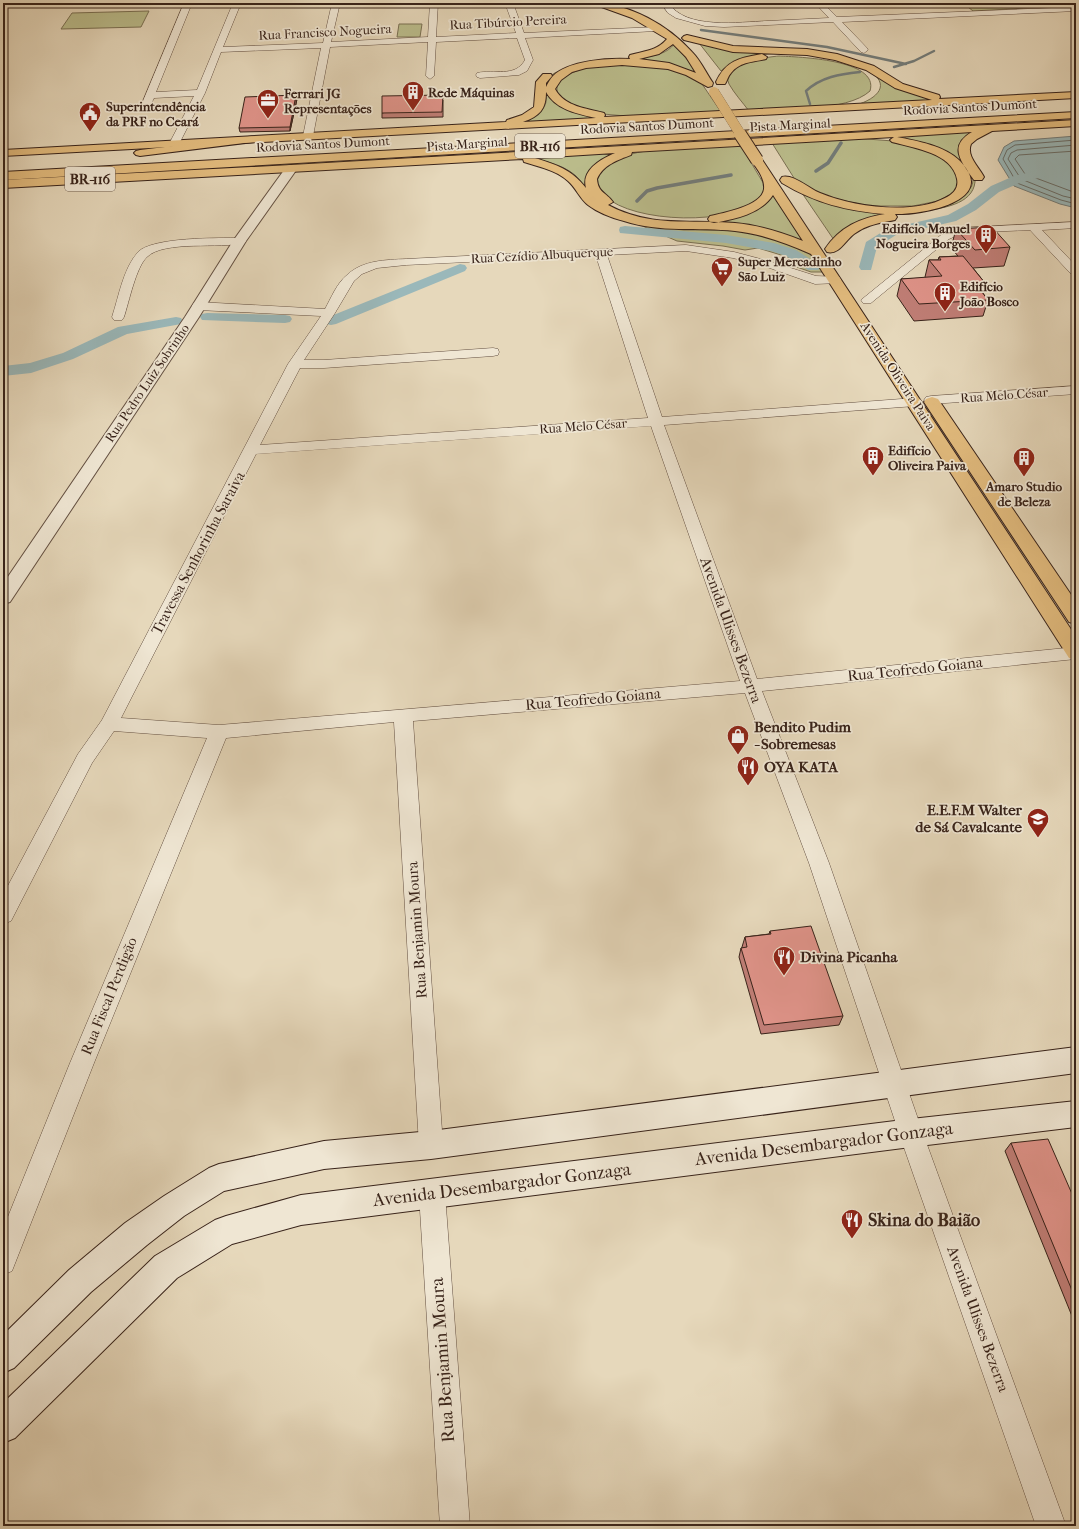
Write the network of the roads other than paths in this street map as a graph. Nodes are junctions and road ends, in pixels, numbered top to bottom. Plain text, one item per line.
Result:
1 (188, 3) edge
2 (237, 3) edge
3 (336, 3) edge
4 (434, 3) edge
5 (509, 3) edge
6 (599, 3) edge
7 (621, 3) edge
8 (665, 3) edge
9 (819, 3) edge
10 (1067, 3) edge
11 (965, 8) dead end
12 (1076, 9) edge
13 (973, 14) junction
14 (836, 20) junction
15 (656, 29) junction
16 (520, 34) junction
17 (672, 38) junction
18 (687, 38) junction
19 (433, 39) junction
20 (326, 45) junction
21 (700, 49) dead end
22 (219, 50) junction
23 (864, 50) dead end
24 (714, 72) dead end
25 (480, 75) dead end
26 (430, 76) dead end
27 (721, 82) junction
28 (875, 83) dead end
29 (711, 88) junction
30 (200, 93) junction
31 (150, 95) junction
32 (1076, 95) edge
33 (869, 96) dead end
34 (972, 101) junction
35 (1076, 103) edge
36 (146, 106) dead end
37 (848, 107) junction
38 (1076, 115) edge
39 (648, 119) junction
40 (1076, 123) edge
41 (501, 126) junction
42 (990, 128) junction
43 (861, 135) junction
44 (308, 136) junction
45 (258, 139) junction
46 (174, 144) junction
47 (646, 148) junction
48 (767, 152) dead end
49 (3, 153) edge
50 (140, 153) junction
51 (506, 156) junction
52 (3, 161) edge
53 (236, 163) junction
54 (320, 167) junction
55 (291, 169) junction
56 (773, 173) junction
57 (3, 176) edge
58 (786, 180) junction
59 (3, 184) edge
60 (1076, 225) edge
61 (1032, 227) junction
62 (240, 241) junction
63 (832, 250) junction
64 (816, 251) junction
65 (600, 252) junction
66 (840, 262) dead end
67 (1076, 274) edge
68 (835, 280) junction
69 (858, 287) dead end
70 (866, 300) junction
71 (198, 306) junction
72 (874, 312) dead end
73 (329, 313) junction
74 (118, 317) dead end
75 (493, 352) dead end
76 (295, 364) junction
77 (1076, 390) edge
78 (923, 397) junction
79 (656, 421) junction
80 (252, 450) junction
81 (3, 598) edge
82 (1076, 617) edge
83 (1076, 653) edge
84 (751, 686) junction
85 (403, 715) junction
86 (109, 724) junction
87 (219, 732) junction
88 (3, 915) edge
89 (1076, 1060) edge
90 (895, 1084) junction
91 (1076, 1114) edge
92 (911, 1132) junction
93 (431, 1145) junction
94 (432, 1194) junction
95 (3, 1262) edge
96 (3, 1357) edge
97 (3, 1426) edge
98 (455, 1526) edge
99 (1052, 1526) edge

1 - 31 street
2 - 22 street
3 - 20 street
4 - 19 street
5 - 16 street
6 - 15 main road, Avenida Oliveira Paiva
7 - 18 main road
8 - 14 street
9 - 14 street
10 - 12 street
11 - 13 street
12 - 13 street
13 - 14 street
14 - 23 street
15 - 16 street, Rua Tibúrcio Pereira
15 - 17 main road, Avenida Oliveira Paiva
16 - 19 street, Rua Tibúrcio Pereira
16 - 25 street
17 - 29 main road, Avenida Oliveira Paiva
17 - 41 main road
18 - 21 main road
18 - 34 main road
19 - 20 street, Rua Francisco Nogueira
19 - 26 street
20 - 22 street, Rua Francisco Nogueira
20 - 44 street
22 - 30 street
24 - 27 main road
27 - 28 main road
27 - 48 main road
29 - 39 main road
29 - 56 main road, Avenida Oliveira Paiva, bridge
30 - 31 street
30 - 46 street
31 - 36 street
32 - 34 main road, Pista Marginal / BR-116
33 - 37 main road
34 - 37 main road, Pista Marginal / BR-116
35 - 50 main road, Rodovia Santos Dumont / BR-116
37 - 39 main road, Pista Marginal / BR-116
38 - 53 main road, Rodovia Santos Dumont / BR-116
39 - 41 main road, Pista Marginal / BR-116
40 - 42 main road, Pista Marginal / BR-116
41 - 44 main road, Pista Marginal / BR-116
42 - 43 main road, Pista Marginal / BR-116
42 - 63 main road
43 - 47 main road, Pista Marginal / BR-116
43 - 58 main road
44 - 45 main road, Pista Marginal / BR-116
45 - 46 main road, Pista Marginal / BR-116
45 - 50 main road
46 - 49 main road, Pista Marginal / BR-116
47 - 51 main road, Pista Marginal / BR-116
47 - 56 main road
50 - 52 main road, Rodovia Santos Dumont / BR-116
51 - 54 main road, Pista Marginal / BR-116
51 - 64 main road
53 - 54 main road
53 - 57 main road, Rodovia Santos Dumont / BR-116
54 - 55 main road, Pista Marginal / BR-116
55 - 59 main road, Pista Marginal / BR-116
55 - 62 main road, Rua Pedro Luiz Sobrinho
56 - 58 main road, Avenida Oliveira Paiva
56 - 64 main road, Avenida Oliveira Paiva
58 - 63 main road, Avenida Oliveira Paiva
60 - 61 street
61 - 67 street
61 - 70 street
62 - 71 main road, Rua Pedro Luiz Sobrinho
62 - 74 street
63 - 66 main road, Avenida Oliveira Paiva
64 - 68 main road, Avenida Oliveira Paiva
65 - 68 street, Rua Cezídio Albuquerque
65 - 73 street, Rua Cezídio Albuquerque
65 - 79 street, Avenida Ulisses Bezerra
68 - 78 main road, Avenida Oliveira Paiva
69 - 70 main road, Avenida Oliveira Paiva
70 - 72 main road, Avenida Oliveira Paiva
71 - 73 street
71 - 81 main road, Rua Pedro Luiz Sobrinho
73 - 76 street, Rua Cezídio Albuquerque
75 - 76 street
76 - 80 street, Travessa Senhorinha Saraiva
77 - 78 street, Rua Melo César
78 - 79 street, Rua Melo César
78 - 82 main road, Avenida Oliveira Paiva
78 - 83 main road, Avenida Oliveira Paiva
79 - 80 street, Rua Melo César
79 - 84 street, Avenida Ulisses Bezerra
80 - 86 street, Travessa Senhorinha Saraiva
83 - 84 street, Rua Teofredo Goiana
84 - 85 street, Rua Teofredo Goiana
84 - 90 street, Avenida Ulisses Bezerra
85 - 87 street, Rua Teofredo Goiana
85 - 93 street, Rua Benjamin Moura
86 - 87 street, Rua Teofredo Goiana
86 - 88 street, Travessa Senhorinha Saraiva
87 - 95 street, Rua Fiscal Perdigão
89 - 90 main road
90 - 92 street, Avenida Ulisses Bezerra
90 - 93 main road
91 - 92 main road, Avenida Desembargador Gonzaga
92 - 94 main road, Avenida Desembargador Gonzaga
92 - 99 street, Avenida Ulisses Bezerra
93 - 96 main road
94 - 97 main road, Avenida Desembargador Gonzaga
94 - 98 street, Rua Benjamin Moura

